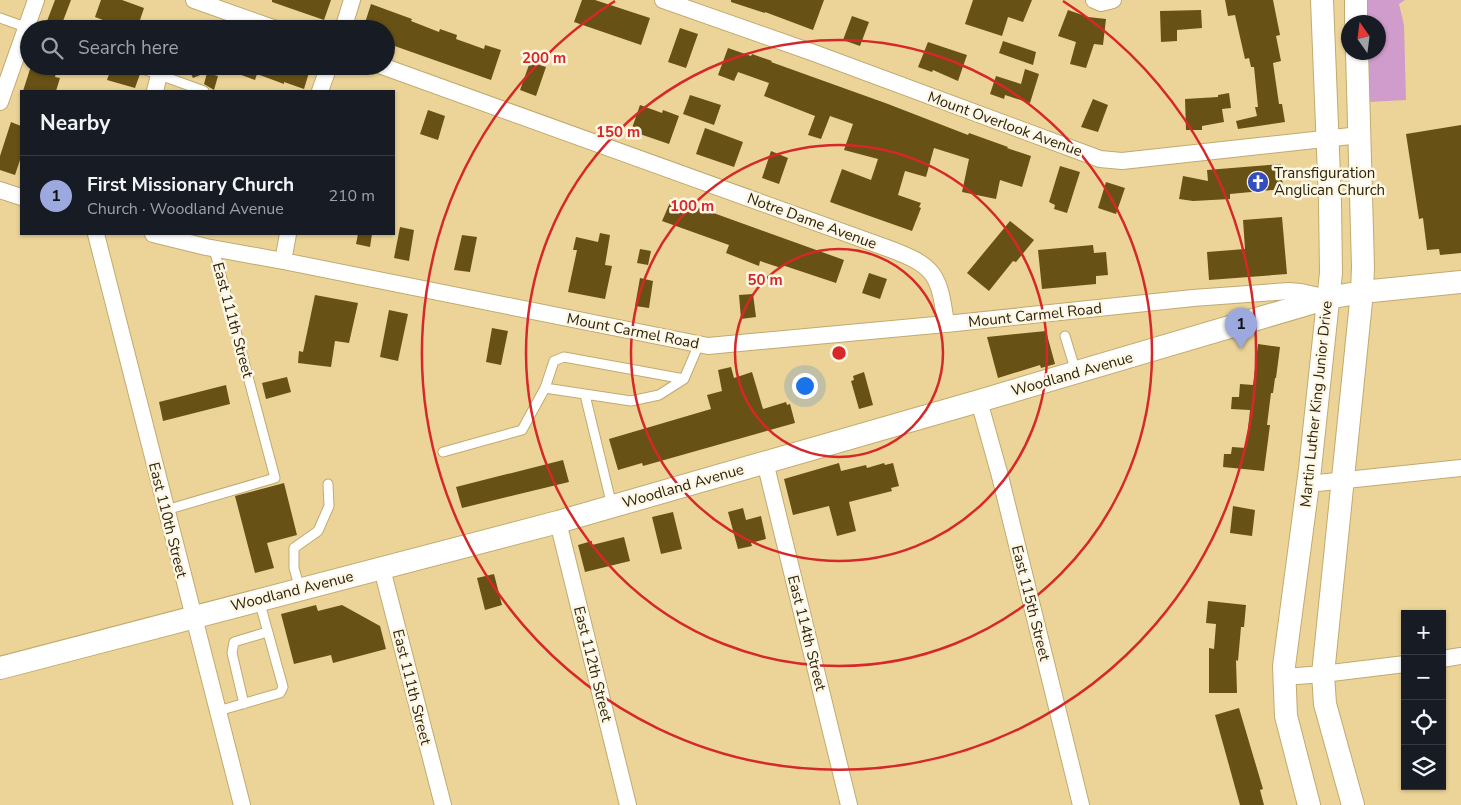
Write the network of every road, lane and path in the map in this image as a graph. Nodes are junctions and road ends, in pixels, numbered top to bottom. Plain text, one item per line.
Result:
1 (36, 0) edge
2 (194, 0) edge
3 (352, 0) edge
4 (663, 0) edge
5 (1094, 0) edge
6 (1113, 0) edge
7 (1322, 0) edge
8 (1356, 0) edge
9 (1356, 15) edge
10 (0, 18) edge
11 (31, 20) edge
12 (251, 20) edge
13 (345, 20) edge
14 (20, 25) edge
15 (20, 51) edge
16 (1357, 60) edge
17 (395, 71) edge
18 (158, 75) joint
19 (326, 75) edge
20 (155, 90) edge
21 (201, 90) edge
22 (320, 90) edge
23 (0, 102) edge
24 (1360, 136) junction
25 (1327, 140) junction
26 (0, 190) edge
27 (20, 197) edge
28 (96, 235) edge
29 (157, 235) edge
30 (288, 235) edge
31 (214, 249) junction
32 (283, 260) junction
33 (1461, 282) edge
34 (1362, 292) junction
35 (1328, 298) junction
36 (946, 324) junction
37 (1065, 336) dead end
38 (699, 344) junction
39 (1076, 372) junction
40 (684, 379) junction
41 (545, 388) junction
42 (585, 395) junction
43 (979, 401) junction
44 (443, 452) dead end
45 (764, 462) junction
46 (1461, 468) edge
47 (1343, 479) junction
48 (328, 484) dead end
49 (1308, 484) junction
50 (612, 506) junction
51 (166, 510) junction
52 (558, 522) junction
53 (382, 569) junction
54 (300, 589) junction
55 (258, 600) junction
56 (193, 617) junction
57 (267, 632) junction
58 (1461, 656) edge
59 (1446, 658) edge
60 (1401, 664) edge
61 (0, 668) edge
62 (1323, 674) junction
63 (1284, 677) junction
64 (244, 704) junction
65 (218, 711) junction
66 (242, 805) edge
67 (443, 805) edge
68 (628, 805) edge
69 (849, 805) edge
70 (1081, 805) edge
71 (1309, 805) edge
72 (1353, 805) edge

1 - 11 street
2 - 12 street
3 - 13 street
4 - 25 street, Mount Overlook Avenue
5 - 6 street
7 - 25 main road, Martin Luther King Junior Drive
8 - 9 main road
10 - 14 lane
15 - 23 street
16 - 24 main road
17 - 36 street, Notre Dame Avenue
18 - 20 street
18 - 21 lane
19 - 22 street
24 - 25 street, Mount Overlook Avenue
24 - 34 main road
25 - 35 main road, Martin Luther King Junior Drive
26 - 27 street
28 - 51 street, East 110th Street
29 - 31 street, Mount Carmel Road
30 - 32 street
31 - 32 street, Mount Carmel Road
31 - 51 lane, East 111th Street
32 - 38 street, Mount Carmel Road
33 - 34 main road, Woodland Avenue
34 - 35 main road, Woodland Avenue
34 - 47 main road
35 - 36 street, Mount Carmel Road
35 - 39 main road, Woodland Avenue
35 - 49 main road, Martin Luther King Junior Drive
36 - 38 street, Mount Carmel Road
37 - 39 lane
38 - 40 lane
39 - 43 main road, Woodland Avenue
40 - 41 lane
40 - 42 lane
41 - 42 lane
41 - 44 lane
42 - 50 lane
43 - 45 main road, Woodland Avenue
43 - 70 street, East 115th Street
45 - 50 main road, Woodland Avenue
45 - 69 street, East 114th Street
46 - 47 street
47 - 49 street
47 - 62 main road
48 - 54 lane
49 - 63 main road, Martin Luther King Junior Drive
50 - 52 main road, Woodland Avenue
51 - 56 street, East 110th Street
52 - 53 main road, Woodland Avenue
52 - 68 street, East 112th Street
53 - 54 main road, Woodland Avenue
53 - 67 street, East 111th Street
54 - 55 main road, Woodland Avenue
55 - 56 main road, Woodland Avenue
55 - 57 lane
56 - 61 main road, Woodland Avenue
56 - 65 street, East 110th Street
57 - 64 lane
57 - 64 lane
58 - 59 street
60 - 62 street
62 - 63 street
62 - 72 main road
63 - 71 main road, Martin Luther King Junior Drive
64 - 65 lane
65 - 66 street, East 110th Street

